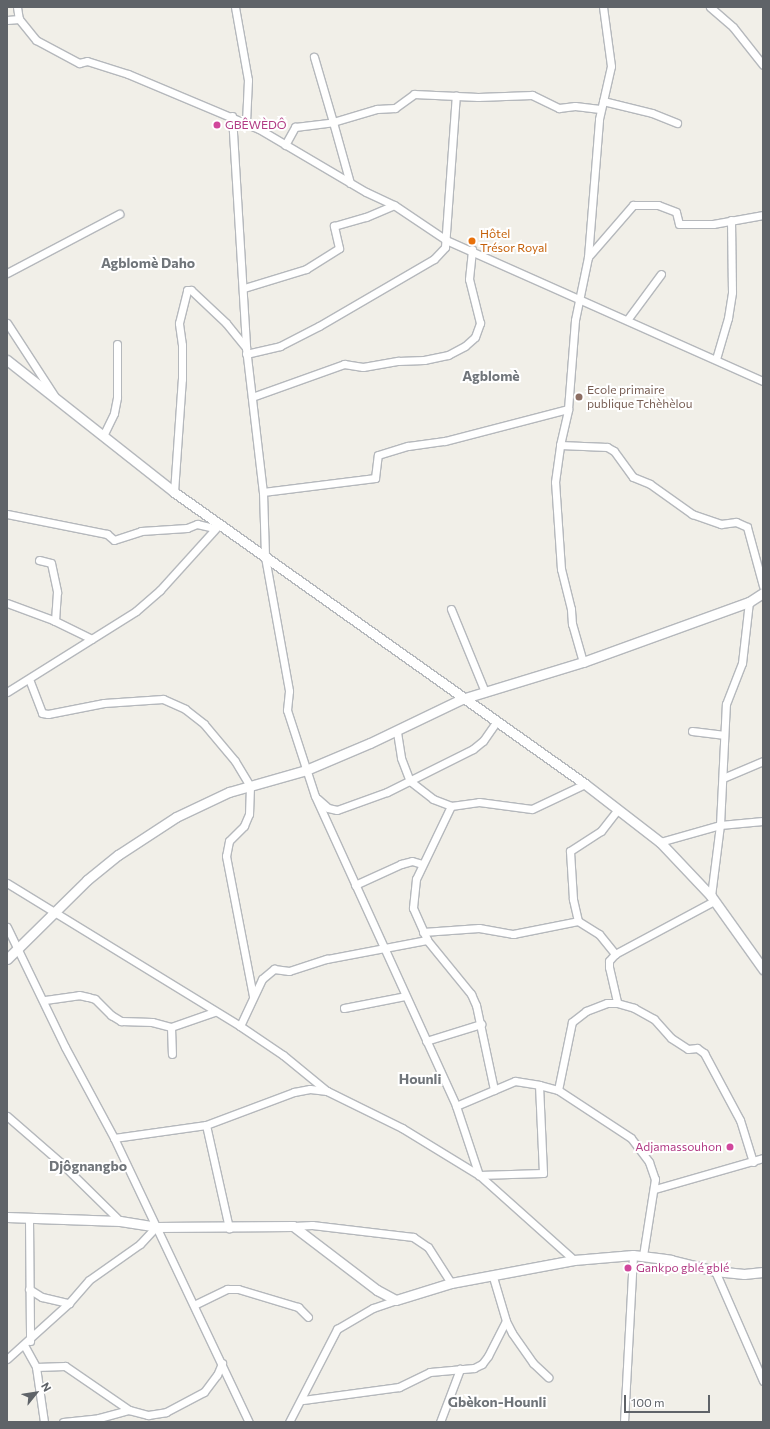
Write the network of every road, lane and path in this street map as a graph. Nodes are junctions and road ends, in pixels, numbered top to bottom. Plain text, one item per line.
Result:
1 (17, 7) edge
2 (235, 7) edge
3 (603, 7) edge
4 (710, 7) edge
5 (19, 19) junction
6 (7, 20) edge
7 (314, 57) dead end
8 (763, 65) edge
9 (456, 95) junction
10 (603, 102) junction
11 (600, 109) junction
12 (232, 116) junction
13 (333, 122) junction
14 (246, 123) junction
15 (677, 123) dead end
16 (285, 145) junction
17 (350, 183) junction
18 (394, 205) junction
19 (119, 214) dead end
20 (763, 215) edge
21 (731, 220) junction
22 (446, 240) junction
23 (472, 249) junction
24 (588, 257) junction
25 (7, 273) edge
26 (661, 274) dead end
27 (244, 288) junction
28 (578, 299) junction
29 (627, 320) junction
30 (7, 323) edge
31 (117, 344) dead end
32 (246, 351) junction
33 (716, 359) junction
34 (7, 361) edge
35 (763, 380) edge
36 (252, 397) junction
37 (59, 402) junction
38 (568, 409) junction
39 (103, 436) junction
40 (560, 445) junction
41 (174, 492) junction
42 (263, 492) junction
43 (7, 514) edge
44 (217, 526) junction
45 (265, 557) junction
46 (39, 560) dead end
47 (763, 586) edge
48 (763, 594) edge
49 (749, 602) junction
50 (7, 603) edge
51 (451, 609) dead end
52 (55, 621) junction
53 (92, 639) junction
54 (583, 662) junction
55 (29, 679) junction
56 (7, 692) edge
57 (486, 692) junction
58 (462, 699) junction
59 (496, 722) junction
60 (692, 731) dead end
61 (397, 732) junction
62 (723, 735) junction
63 (763, 761) edge
64 (306, 770) junction
65 (723, 778) junction
66 (410, 781) junction
67 (585, 784) junction
68 (250, 786) junction
69 (315, 796) junction
70 (451, 806) junction
71 (618, 809) junction
72 (763, 821) edge
73 (720, 825) junction
74 (660, 842) junction
75 (422, 864) junction
76 (7, 883) edge
77 (355, 885) junction
78 (713, 898) junction
79 (55, 912) junction
80 (578, 921) junction
81 (7, 927) edge
82 (423, 932) junction
83 (428, 940) junction
84 (18, 948) junction
85 (383, 948) junction
86 (615, 954) junction
87 (7, 959) edge
88 (763, 969) edge
89 (253, 996) junction
90 (405, 996) junction
91 (45, 1000) junction
92 (617, 1003) junction
93 (344, 1008) dead end
94 (214, 1012) junction
95 (481, 1024) junction
96 (240, 1026) junction
97 (171, 1027) junction
98 (426, 1041) junction
99 (172, 1054) dead end
100 (539, 1085) junction
101 (494, 1090) junction
102 (558, 1090) junction
103 (327, 1091) junction
104 (456, 1106) junction
105 (7, 1116) edge
106 (206, 1125) junction
107 (114, 1138) junction
108 (763, 1158) edge
109 (753, 1162) junction
110 (480, 1175) junction
111 (655, 1189) junction
112 (7, 1217) edge
113 (29, 1218) junction
114 (120, 1221) junction
115 (293, 1226) junction
116 (156, 1227) junction
117 (229, 1228) junction
118 (633, 1255) junction
119 (644, 1256) junction
120 (574, 1260) junction
121 (715, 1271) junction
122 (763, 1272) edge
123 (493, 1277) junction
124 (451, 1283) junction
125 (29, 1289) junction
126 (396, 1300) junction
127 (69, 1303) junction
128 (194, 1304) junction
129 (308, 1317) dead end
130 (506, 1322) junction
131 (27, 1343) junction
132 (7, 1359) edge
133 (222, 1363) junction
134 (36, 1367) junction
135 (460, 1369) junction
136 (548, 1377) dead end
137 (763, 1381) edge
138 (303, 1400) junction
139 (129, 1410) junction
140 (44, 1422) edge
141 (63, 1422) edge
142 (249, 1422) edge
143 (289, 1422) edge
144 (440, 1422) edge
145 (624, 1422) edge

1 - 5 street
2 - 14 street
3 - 10 street
4 - 8 street
5 - 6 street
5 - 12 street
7 - 13 street
9 - 11 street
9 - 13 street
9 - 22 street
10 - 11 street
10 - 15 street
11 - 24 street
12 - 14 street
12 - 27 street
13 - 16 street
13 - 17 street
14 - 16 street
16 - 17 street
17 - 18 street
18 - 22 street
18 - 27 street
19 - 25 street
20 - 21 street
21 - 24 street
21 - 33 street
22 - 23 street
22 - 32 street
23 - 28 street
23 - 36 street
24 - 28 street
26 - 29 street
27 - 32 street
28 - 29 street
28 - 38 street
29 - 33 street
30 - 37 street
31 - 39 street
32 - 36 street
32 - 41 street
33 - 35 street
34 - 37 street
36 - 42 street
37 - 39 street
38 - 40 street
38 - 42 street
39 - 41 street
40 - 47 street
40 - 54 street
41 - 44 street
42 - 45 street
43 - 44 street
44 - 45 street
44 - 53 street
45 - 58 street
45 - 64 street
46 - 52 street
48 - 49 street
49 - 54 street
49 - 62 street
50 - 52 street
51 - 57 street
52 - 53 street
53 - 55 street
54 - 57 street
55 - 56 street
55 - 68 street
57 - 58 street
58 - 59 street
58 - 61 street
59 - 66 street
59 - 67 street
60 - 62 street
61 - 64 street
61 - 66 street
62 - 65 street
63 - 65 street
64 - 68 street
64 - 69 street
65 - 73 street
66 - 69 street
66 - 70 street
67 - 70 street
67 - 71 street
68 - 79 street
68 - 89 street
69 - 77 street
70 - 75 street
71 - 74 street
71 - 80 street
72 - 73 street
73 - 74 street
73 - 78 street
74 - 78 street
75 - 77 street
75 - 82 street
76 - 79 street
77 - 85 street
78 - 86 street
78 - 88 street
79 - 84 street
79 - 94 street
80 - 82 street
80 - 86 street
81 - 84 street
82 - 83 street
83 - 85 street
83 - 95 street
84 - 87 street
84 - 91 street
85 - 89 street
85 - 90 street
86 - 92 street
89 - 96 street
90 - 93 street
90 - 98 street
91 - 97 street
91 - 107 street
92 - 102 street
92 - 109 street
94 - 96 street
94 - 97 street
95 - 98 street
95 - 101 street
96 - 103 street
97 - 99 street
98 - 104 street
100 - 101 street
100 - 102 street
100 - 110 street
101 - 104 street
102 - 111 street
103 - 106 street
103 - 110 street
104 - 110 street
105 - 114 street
106 - 107 street
106 - 117 street
107 - 116 street
108 - 109 street
109 - 111 street
110 - 120 street
111 - 119 street
112 - 113 street
113 - 114 street
113 - 125 street
114 - 116 street
115 - 117 street
115 - 124 street
115 - 126 street
116 - 117 street
116 - 127 street
116 - 128 street
118 - 119 street
118 - 120 street
118 - 145 street
119 - 121 street
120 - 123 street
121 - 122 street
121 - 137 street
123 - 124 street
123 - 130 street
124 - 126 street
125 - 127 street
125 - 131 street
126 - 138 street
127 - 131 street
128 - 129 street
128 - 133 street
130 - 135 street
130 - 136 street
131 - 132 street
131 - 134 street
133 - 139 street
133 - 142 street
134 - 139 street
134 - 140 street
135 - 138 street
135 - 144 street
138 - 143 street
139 - 141 street

